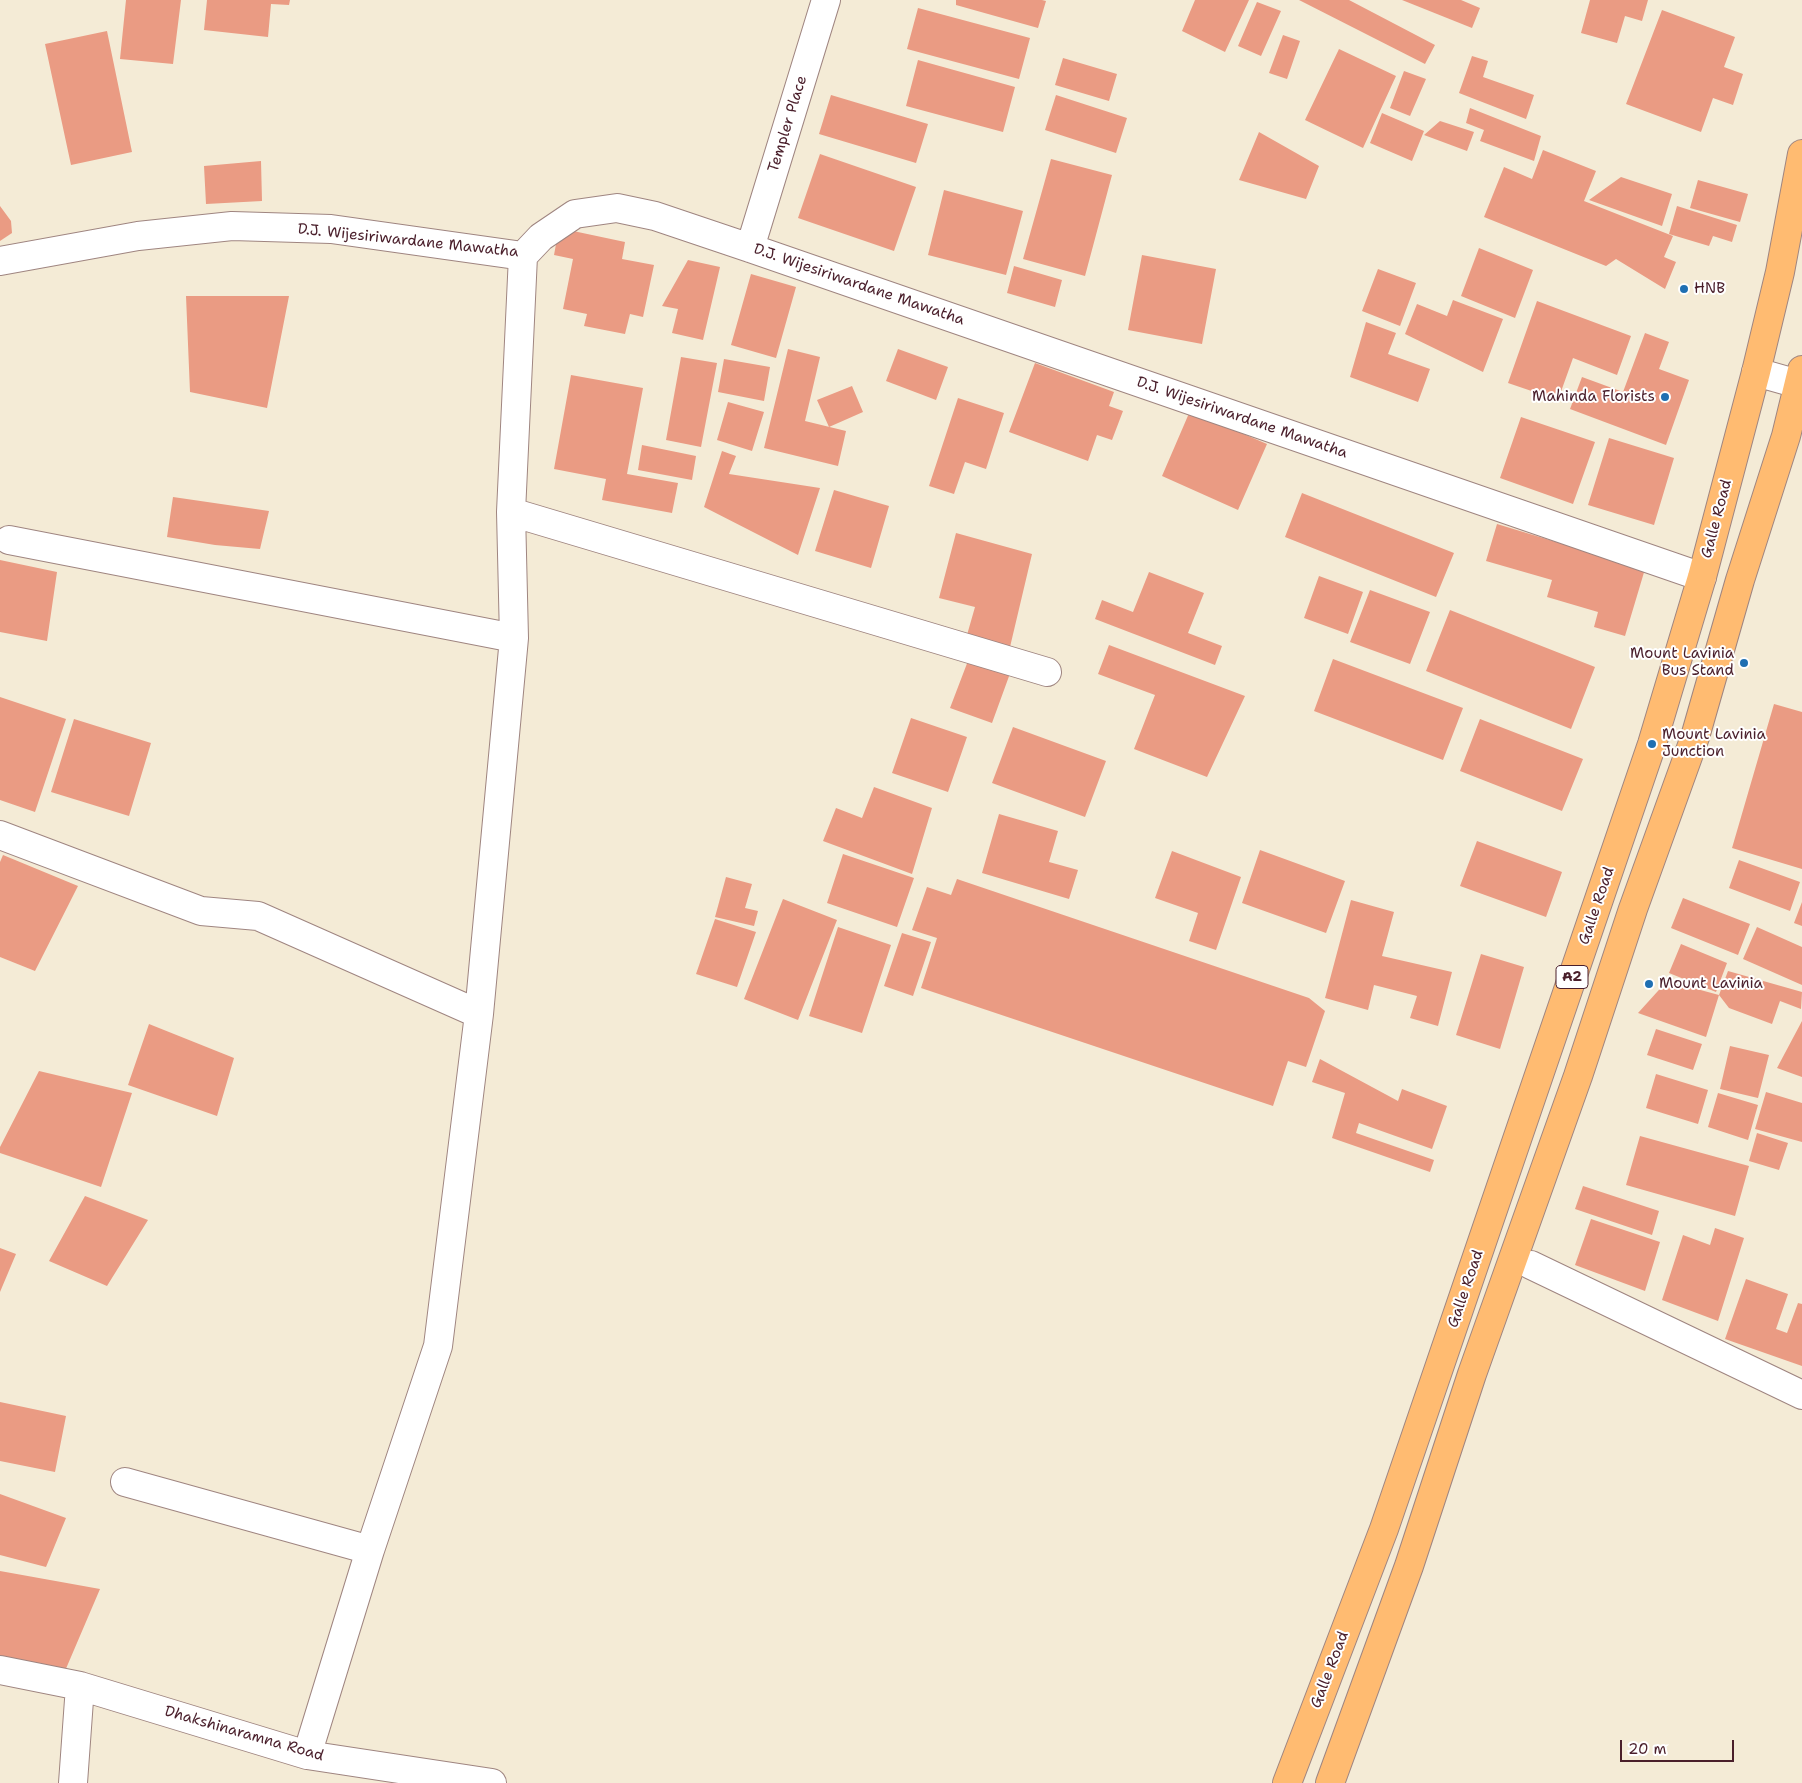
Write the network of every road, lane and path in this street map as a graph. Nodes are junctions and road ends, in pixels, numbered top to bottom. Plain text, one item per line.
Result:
1 (826, 0) edge
2 (1802, 154) edge
3 (750, 248) junction
4 (523, 256) junction
5 (0, 261) edge
6 (1756, 372) junction
7 (1801, 380) edge
8 (511, 512) junction
9 (9, 540) dead end
10 (1702, 577) junction
11 (514, 638) junction
12 (1047, 672) dead end
13 (0, 835) edge
14 (479, 1014) junction
15 (1531, 1264) dead end
16 (1802, 1395) edge
17 (125, 1482) dead end
18 (370, 1550) junction
19 (0, 1670) edge
20 (80, 1686) junction
21 (307, 1756) junction
22 (73, 1783) edge
23 (492, 1783) edge
24 (1287, 1783) edge
25 (1330, 1783) edge

1 - 3 street, Templer Place
2 - 6 highway, Galle Road / A2
3 - 4 street, D.J. Wijesiriwardane Mawatha
3 - 10 street, D.J. Wijesiriwardane Mawatha
4 - 5 street, D.J. Wijesiriwardane Mawatha
4 - 8 street
6 - 7 street
6 - 10 highway, Galle Road / A2
7 - 25 highway, A2
8 - 11 street
8 - 12 street
9 - 11 street
10 - 24 highway, Galle Road / A2
11 - 14 street
13 - 14 street
14 - 18 street
15 - 16 street
17 - 18 street
18 - 21 street
19 - 20 street, Dhakshinaramna Road
20 - 21 street, Dhakshinaramna Road
20 - 22 street
21 - 23 street, Dhakshinaramna Road

